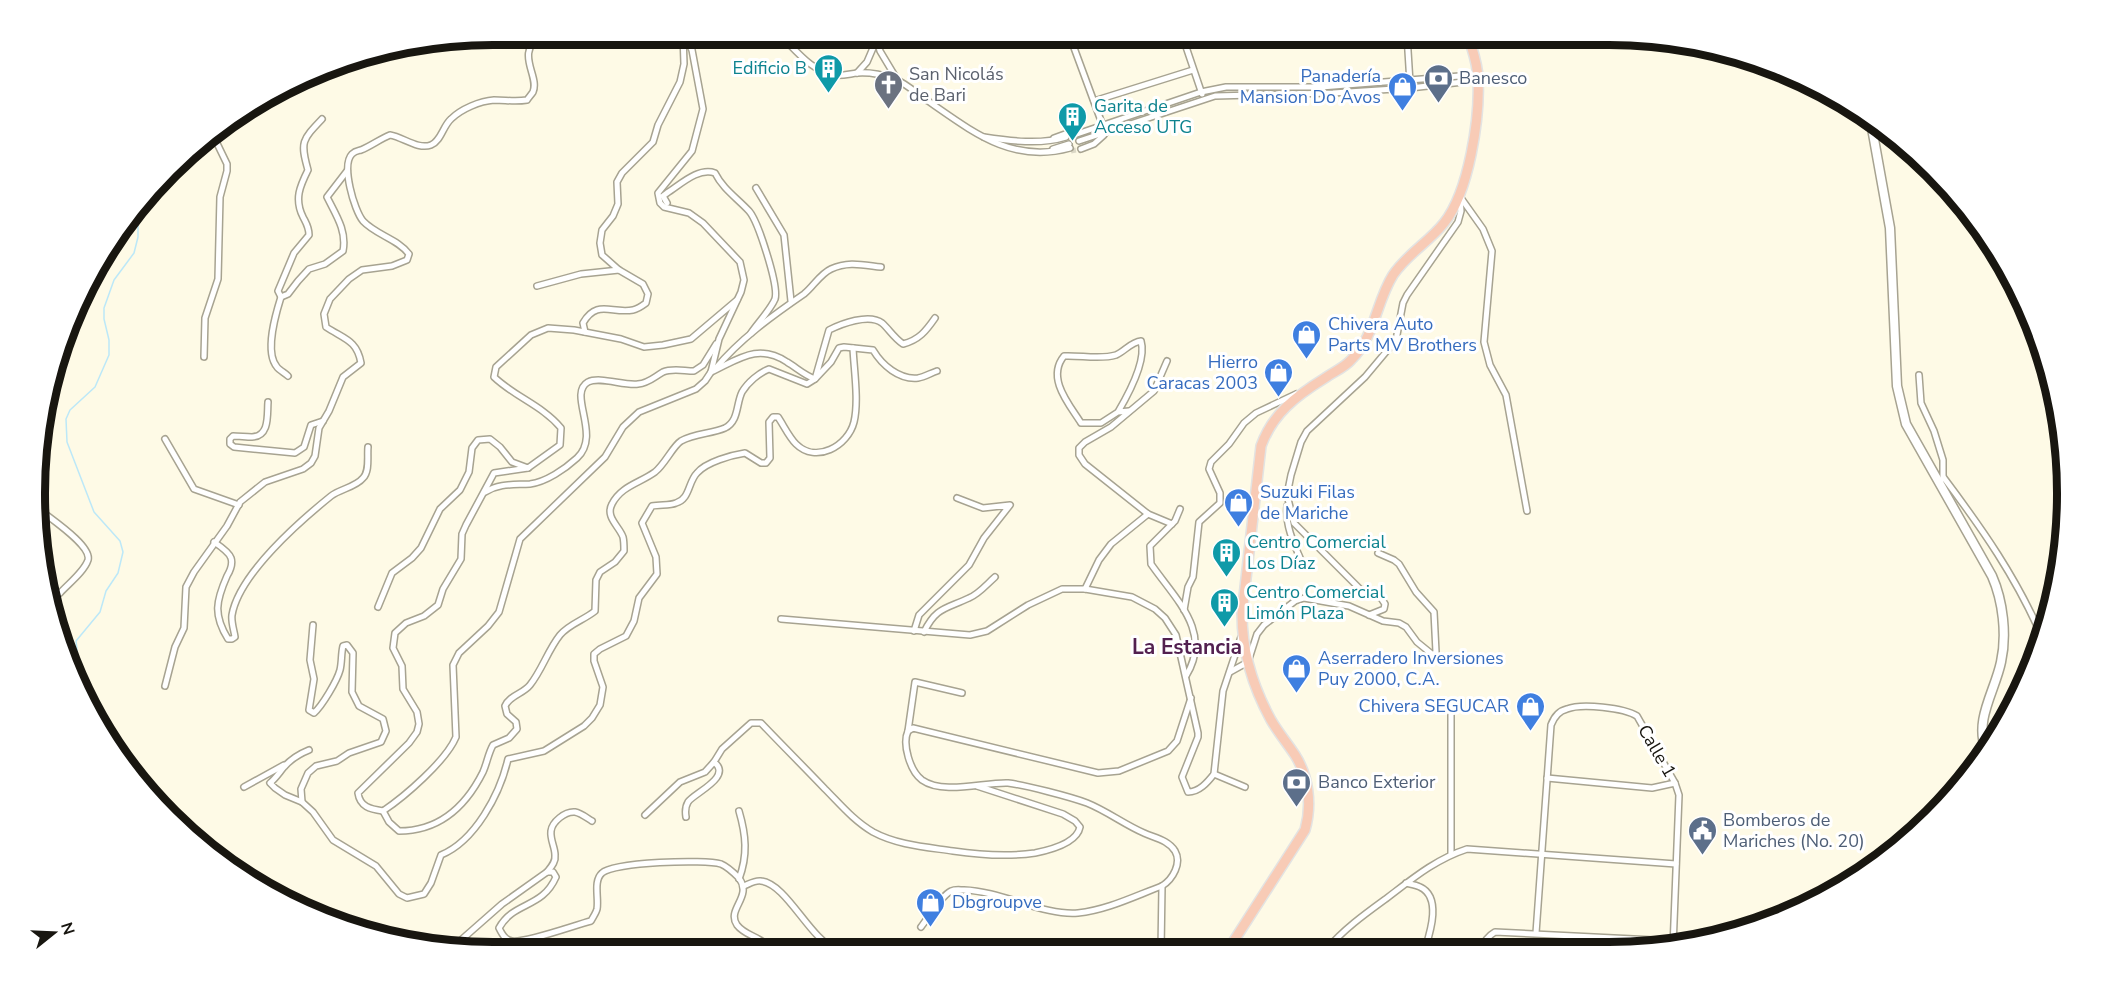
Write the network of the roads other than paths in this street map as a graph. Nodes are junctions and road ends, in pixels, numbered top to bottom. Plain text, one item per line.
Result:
1 (532, 45) edge
2 (684, 45) edge
3 (690, 45) edge
4 (791, 45) edge
5 (873, 45) edge
6 (879, 45) edge
7 (1073, 45) edge
8 (1185, 45) edge
9 (1408, 45) edge
10 (1471, 45) edge
11 (1193, 70) junction
12 (857, 73) junction
13 (1478, 77) junction
14 (1410, 80) junction
15 (898, 81) junction
16 (1410, 88) junction
17 (1201, 92) junction
18 (1204, 99) junction
19 (1094, 101) junction
20 (322, 119) dead end
21 (1103, 126) junction
22 (1873, 131) edge
23 (1076, 133) tunnel mouth
24 (1102, 134) junction
25 (1066, 135) tunnel mouth
26 (983, 137) junction
27 (217, 141) edge
28 (1080, 145) tunnel mouth
29 (1070, 148) tunnel mouth
30 (347, 171) junction
31 (756, 188) dead end
32 (1460, 197) junction
33 (667, 203) dead end
34 (881, 267) dead end
35 (619, 270) junction
36 (537, 286) dead end
37 (281, 297) junction
38 (738, 300) junction
39 (791, 301) junction
40 (935, 318) dead end
41 (585, 332) junction
42 (751, 333) junction
43 (719, 339) junction
44 (853, 348) junction
45 (204, 357) dead end
46 (1167, 361) dead end
47 (938, 371) dead end
48 (711, 372) junction
49 (1919, 375) dead end
50 (288, 376) dead end
51 (815, 378) junction
52 (1306, 390) junction
53 (268, 402) dead end
54 (1129, 411) junction
55 (1118, 412) junction
56 (323, 421) junction
57 (165, 439) dead end
58 (368, 447) dead end
59 (528, 468) junction
60 (1942, 480) junction
61 (484, 493) junction
62 (1287, 495) junction
63 (957, 498) dead end
64 (239, 505) junction
65 (1180, 509) dead end
66 (1527, 511) dead end
67 (1148, 514) junction
68 (46, 515) edge
69 (1172, 524) junction
70 (214, 542) junction
71 (1378, 553) dead end
72 (1304, 567) dead end
73 (995, 577) dead end
74 (1084, 589) junction
75 (60, 593) dead end
76 (378, 607) dead end
77 (1184, 610) junction
78 (1369, 615) junction
79 (781, 619) dead end
80 (313, 625) dead end
81 (2037, 626) edge
82 (914, 631) junction
83 (924, 632) junction
84 (1242, 635) junction
85 (1248, 662) junction
86 (1230, 672) junction
87 (1186, 676) junction
88 (165, 686) dead end
89 (962, 693) dead end
90 (1191, 698) junction
91 (1451, 703) dead end
92 (908, 731) junction
93 (1982, 741) edge
94 (309, 750) dead end
95 (290, 761) junction
96 (714, 762) junction
97 (1214, 774) junction
98 (1547, 778) junction
99 (1676, 783) junction
100 (975, 785) junction
101 (244, 787) dead end
102 (1245, 787) dead end
103 (302, 802) junction
104 (739, 811) dead end
105 (383, 812) junction
106 (645, 815) dead end
107 (686, 817) dead end
108 (592, 821) dead end
109 (1451, 854) junction
110 (1541, 854) junction
111 (1676, 864) junction
112 (547, 872) junction
113 (739, 879) junction
114 (1406, 883) junction
115 (744, 886) junction
116 (1162, 886) junction
117 (921, 927) dead end
118 (1536, 933) junction
119 (1673, 937) edge
120 (460, 941) edge
121 (1636, 941) edge
122 (763, 942) edge
123 (823, 942) edge
124 (1161, 942) edge
125 (1233, 942) edge
126 (1333, 942) edge
127 (1427, 942) edge
128 (1484, 942) edge

1 - 30 street
2 - 35 street
3 - 38 street
4 - 12 street
5 - 12 street
6 - 15 street
7 - 19 street
8 - 11 street
9 - 14 street
10 - 13 main road
11 - 17 street
11 - 19 street
12 - 15 street
13 - 14 street
13 - 16 street
13 - 32 main road
14 - 16 street
14 - 17 street
15 - 26 street
16 - 18 street
17 - 18 street
17 - 21 street
18 - 24 street
19 - 21 street
20 - 37 street
21 - 23 street
21 - 24 street
22 - 60 main road
24 - 28 street
25 - 26 street
26 - 29 street
27 - 45 street
30 - 37 street
30 - 56 street
31 - 39 street
32 - 52 main road
32 - 62 street
32 - 66 street
33 - 42 street
34 - 39 street
35 - 36 street
35 - 41 street
37 - 50 street
38 - 41 street
38 - 43 street
39 - 42 street
40 - 51 street
41 - 59 street
42 - 48 street
43 - 48 street
43 - 61 street
44 - 47 street
44 - 51 street
44 - 103 street
46 - 54 street
48 - 51 street
48 - 105 street
49 - 60 street
51 - 105 street
52 - 77 street
52 - 84 main road
53 - 56 street
54 - 55 street
54 - 67 street
55 - 55 street
56 - 64 street
57 - 64 street
58 - 70 street
59 - 61 street
59 - 76 street
60 - 81 street
60 - 93 main road
61 - 105 street
62 - 72 street
62 - 78 street
63 - 82 street
64 - 70 street
65 - 69 street
67 - 69 street
67 - 74 street
68 - 75 street
69 - 77 street
70 - 88 street
71 - 78 street
73 - 83 street
74 - 83 street
74 - 87 street
77 - 87 street
78 - 85 street
79 - 82 street
80 - 103 street
82 - 83 street
84 - 85 main road
84 - 86 street
85 - 86 street
85 - 125 main road
86 - 97 street
87 - 90 street
89 - 92 street
90 - 92 street
90 - 97 street
91 - 109 street
92 - 100 street
94 - 95 street
95 - 101 street
95 - 103 street
96 - 100 street
96 - 106 street
96 - 107 street
97 - 102 street
98 - 99 street
98 - 99 street, Calle 1
98 - 110 street, Calle 1
99 - 111 street, Calle 1
100 - 116 street
104 - 113 street
108 - 112 street
109 - 110 street
109 - 114 street
110 - 111 street
110 - 118 street, Calle 1
111 - 119 street, Calle 1
112 - 113 street
112 - 120 street
113 - 115 street
114 - 126 street
114 - 127 street
115 - 122 street
115 - 123 street
116 - 117 street
116 - 124 street
118 - 121 street
118 - 128 street

